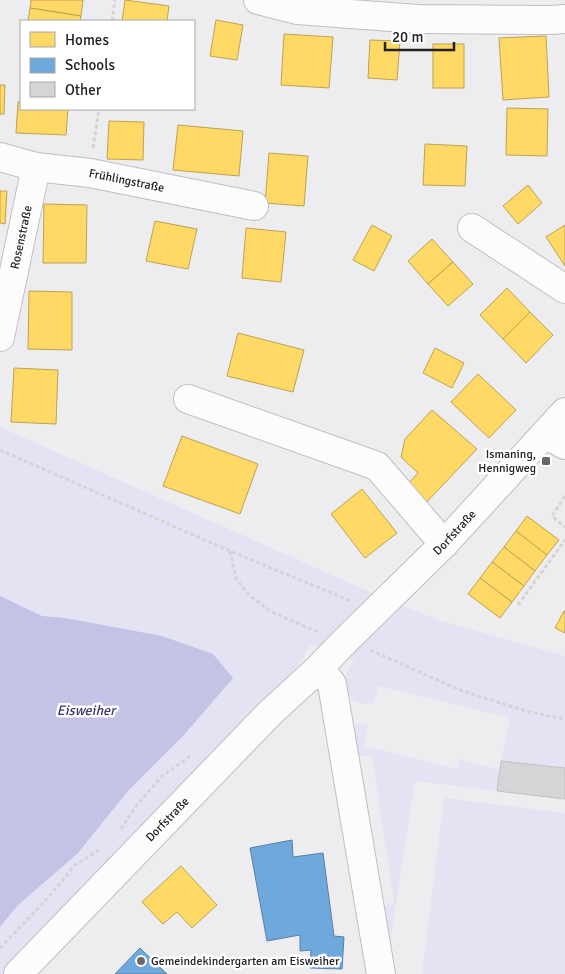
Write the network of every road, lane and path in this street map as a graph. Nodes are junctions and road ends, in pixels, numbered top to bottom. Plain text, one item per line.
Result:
1 (115, 0) edge
2 (258, 0) edge
3 (565, 18) edge
4 (112, 20) edge
5 (99, 110) edge
6 (0, 156) edge
7 (36, 167) junction
8 (90, 173) junction
9 (254, 206) dead end
10 (472, 228) dead end
11 (565, 289) edge
12 (0, 337) edge
13 (188, 399) dead end
14 (565, 412) edge
15 (555, 439) edge
16 (0, 450) edge
17 (565, 496) edge
18 (565, 526) edge
19 (565, 540) edge
20 (444, 544) junction
21 (230, 551) junction
22 (352, 602) dead end
23 (518, 605) dead end
24 (345, 641) junction
25 (319, 668) junction
26 (565, 719) edge
27 (18, 974) edge
28 (381, 974) edge

1 - 4 path
2 - 3 street
5 - 8 path
6 - 7 street, Frühlingstraße
7 - 8 street, Frühlingstraße
7 - 12 street, Rosenstraße
8 - 9 street, Frühlingstraße
10 - 11 street
13 - 20 street
14 - 15 street, Dorfstraße
15 - 20 street, Dorfstraße
16 - 21 path
17 - 18 path
19 - 23 path
20 - 24 street, Dorfstraße
21 - 22 path
21 - 24 path
24 - 25 street, Dorfstraße
24 - 26 path
25 - 27 street, Dorfstraße
25 - 28 street

